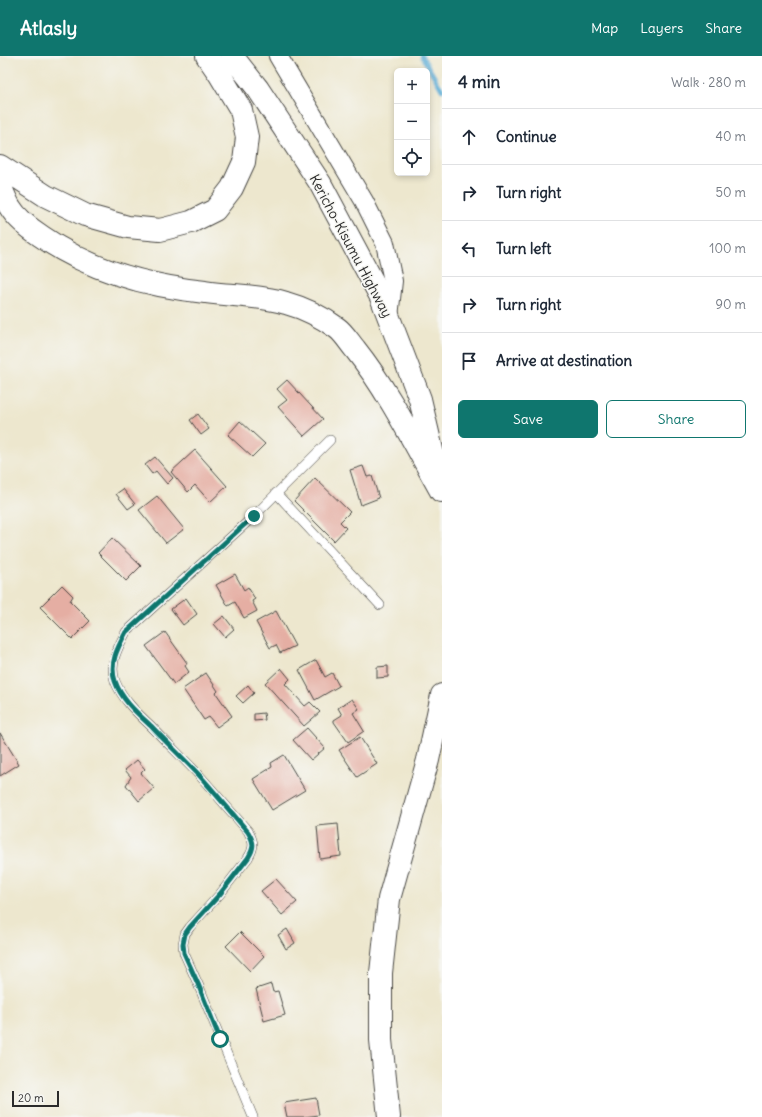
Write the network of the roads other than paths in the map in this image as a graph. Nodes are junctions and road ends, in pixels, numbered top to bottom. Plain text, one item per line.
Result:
1 (207, 56) edge
2 (232, 56) edge
3 (278, 56) edge
4 (0, 166) edge
5 (0, 185) edge
6 (389, 317) junction
7 (330, 440) dead end
8 (276, 494) junction
9 (442, 495) edge
10 (380, 604) dead end
11 (442, 695) edge
12 (253, 1117) edge
13 (389, 1117) edge

1 - 4 highway
2 - 6 highway, Kericho-Kisumu Highway
3 - 6 street
5 - 9 highway
6 - 9 highway, Kericho-Kisumu Highway
7 - 8 lane
8 - 10 lane
8 - 12 lane
11 - 13 highway

